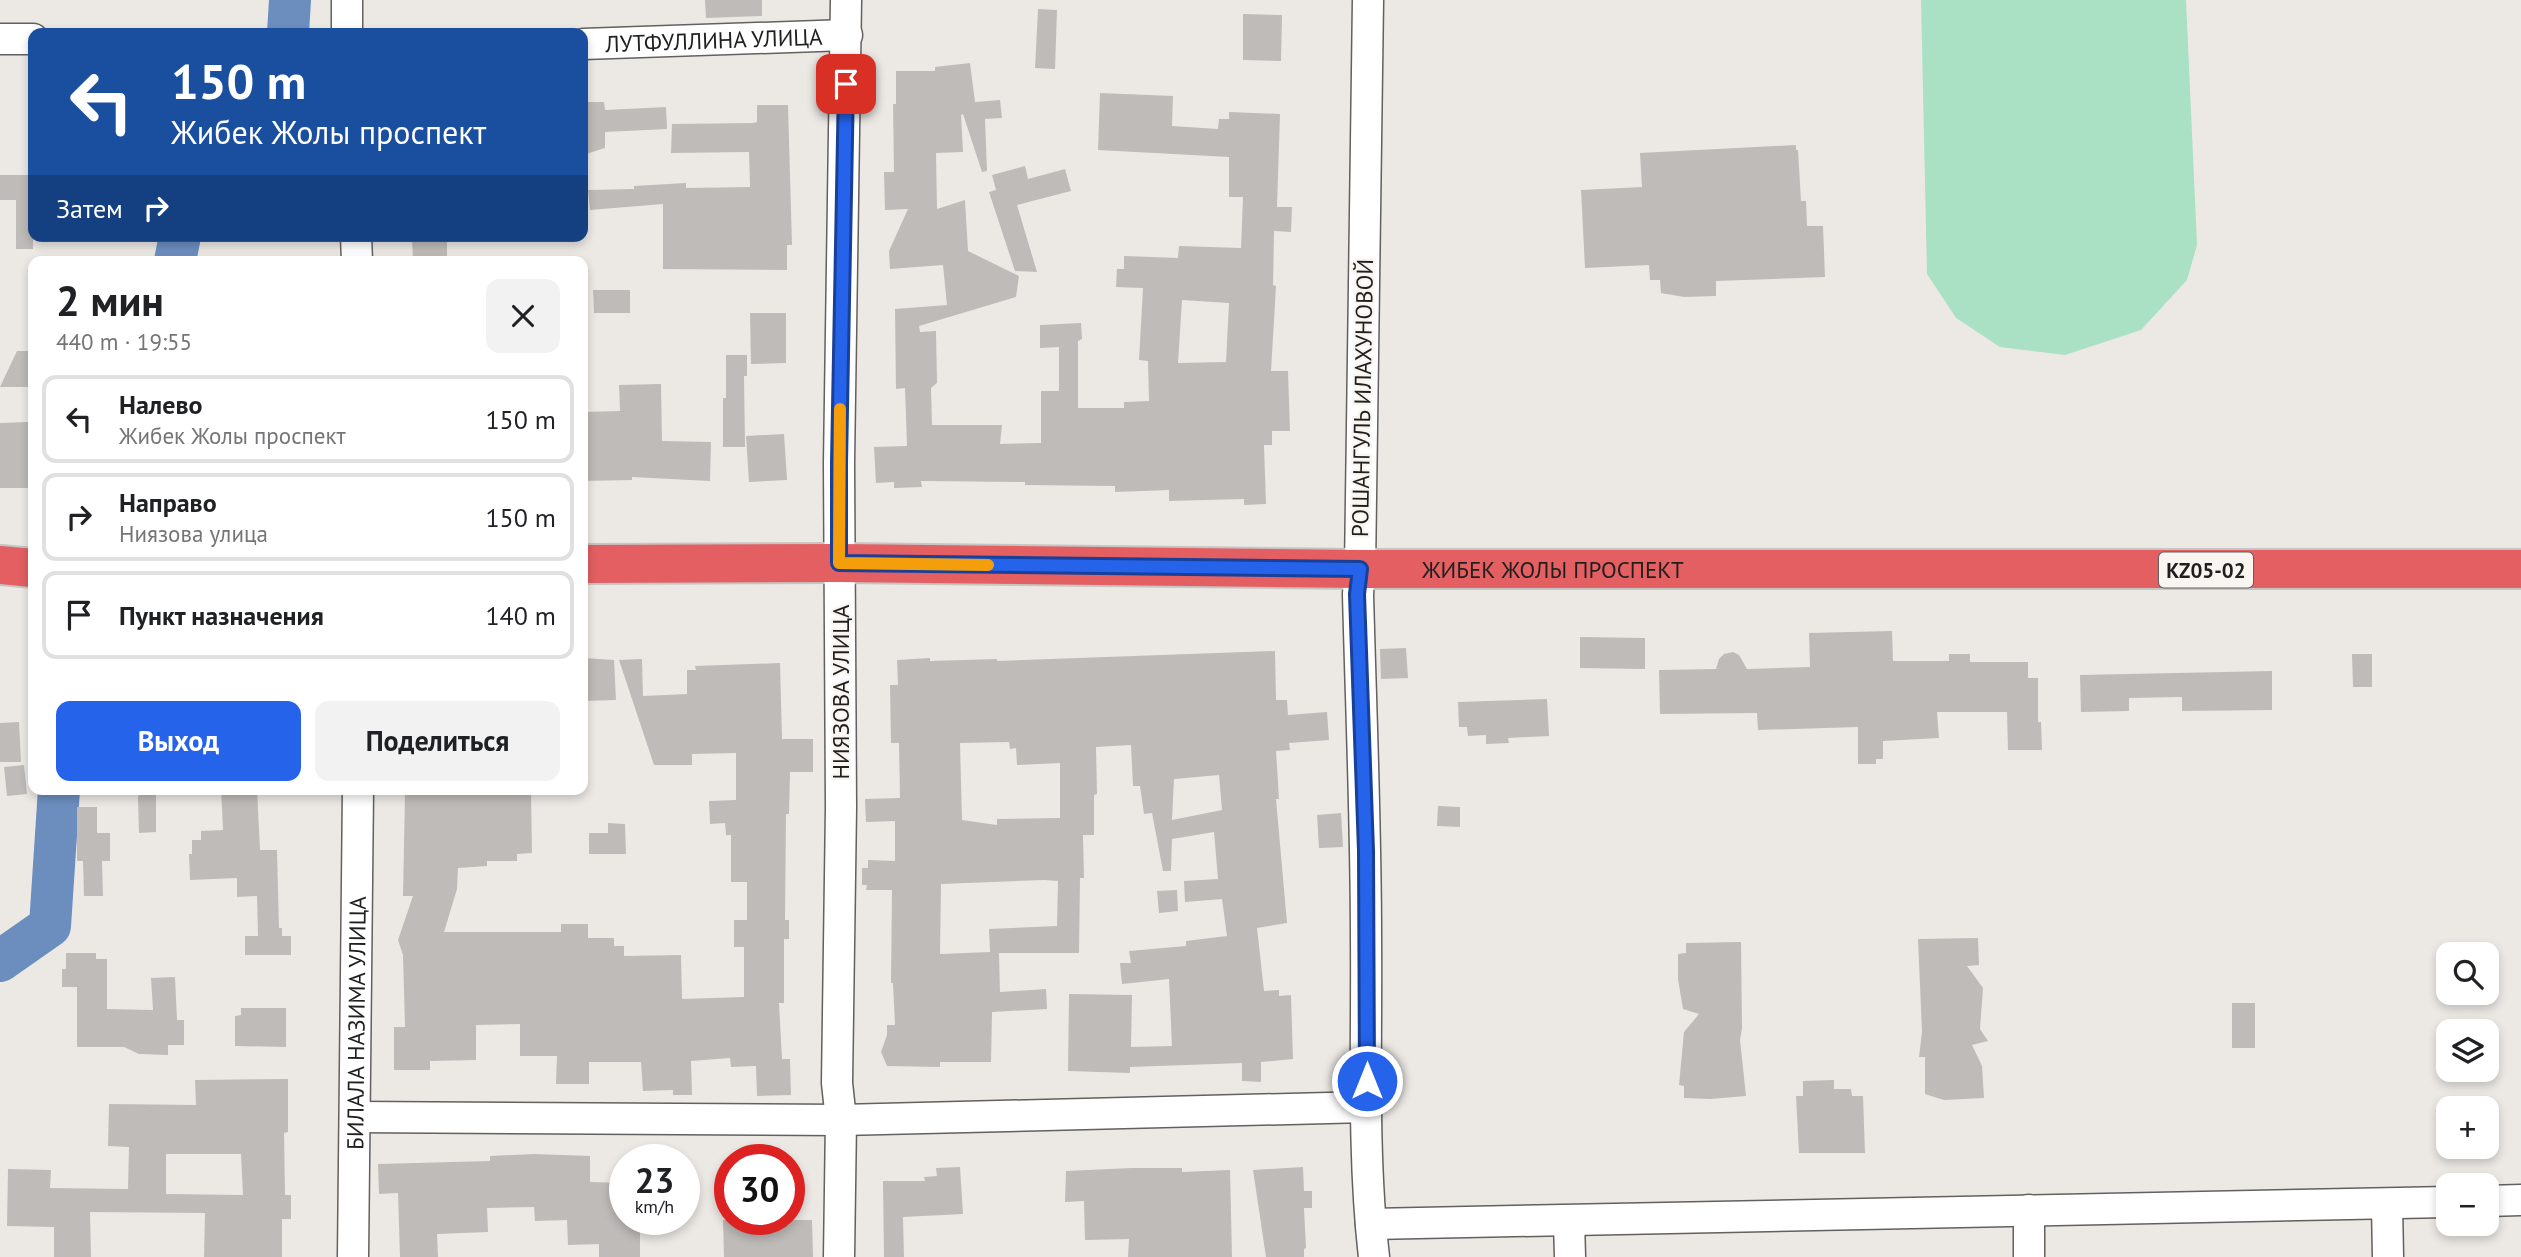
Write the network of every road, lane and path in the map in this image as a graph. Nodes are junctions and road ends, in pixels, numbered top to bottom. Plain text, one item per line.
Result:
1 (347, 0) edge
2 (846, 0) edge
3 (1368, 0) edge
4 (347, 28) edge
5 (847, 35) junction
6 (0, 39) edge
7 (28, 39) edge
8 (588, 44) edge
9 (839, 563) junction
10 (588, 564) edge
11 (1360, 569) junction
12 (2521, 569) edge
13 (358, 795) edge
14 (1367, 1107) junction
15 (355, 1117) junction
16 (841, 1120) junction
17 (2521, 1200) edge
18 (2499, 1201) edge
19 (2436, 1203) edge
20 (2387, 1205) junction
21 (2029, 1210) junction
22 (1569, 1221) junction
23 (1371, 1224) junction
24 (353, 1257) edge
25 (839, 1257) edge
26 (1374, 1257) edge
27 (1570, 1257) edge
28 (2029, 1257) edge
29 (2388, 1257) edge

1 - 4 street
2 - 5 street, НИЯЗОВА УЛИЦА
3 - 11 street, РОШАНГУЛЬ ИЛАХУНОВОЙ
5 - 8 street, ЛУТФУЛЛИНА УЛИЦА
5 - 9 street, НИЯЗОВА УЛИЦА
6 - 7 street
9 - 10 highway, ЖИБЕК ЖОЛЫ ПРОСПЕКТ / KZ05-02
9 - 11 highway, ЖИБЕК ЖОЛЫ ПРОСПЕКТ / KZ05-02
9 - 16 street, НИЯЗОВА УЛИЦА
11 - 12 highway, ЖИБЕК ЖОЛЫ ПРОСПЕКТ / KZ05-02
11 - 14 street, РОШАНГУЛЬ ИЛАХУНОВОЙ
13 - 15 street, БИЛАЛА НАЗИМА УЛИЦА
14 - 16 street
14 - 23 street, РОШАНГУЛЬ ИЛАХУНОВОЙ
15 - 16 street
15 - 24 street, БИЛАЛА НАЗИМА УЛИЦА
16 - 25 street, НИЯЗОВА УЛИЦА
17 - 18 street
19 - 20 street
20 - 21 street
20 - 29 street
21 - 22 street
21 - 28 street
22 - 23 street
22 - 27 street
23 - 26 street, РОШАНГУЛЬ ИЛАХУНОВОЙ

